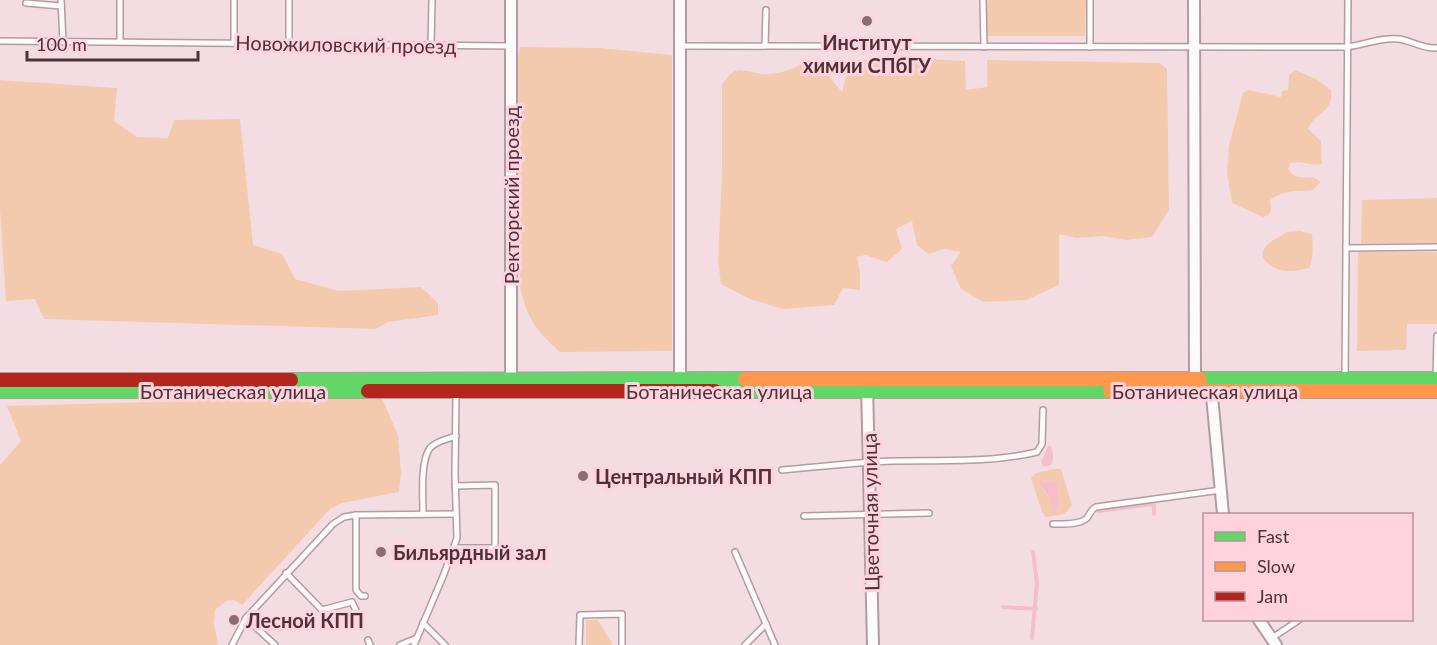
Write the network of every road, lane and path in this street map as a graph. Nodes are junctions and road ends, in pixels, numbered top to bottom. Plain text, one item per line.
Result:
1 (120, 0) edge
2 (234, 0) edge
3 (290, 0) edge
4 (432, 0) edge
5 (511, 0) edge
6 (680, 0) edge
7 (983, 0) edge
8 (1090, 0) edge
9 (1194, 0) edge
10 (1348, 0) edge
11 (26, 3) dead end
12 (61, 3) edge
13 (766, 10) dead end
14 (0, 41) edge
15 (63, 42) junction
16 (120, 42) junction
17 (234, 43) junction
18 (289, 44) junction
19 (431, 45) junction
20 (511, 46) junction
21 (680, 46) junction
22 (765, 46) junction
23 (984, 47) junction
24 (1090, 47) junction
25 (1194, 47) junction
26 (1346, 47) junction
27 (1437, 48) edge
28 (1437, 247) edge
29 (1346, 248) junction
30 (1437, 336) edge
31 (0, 380) edge
32 (456, 385) junction
33 (511, 385) junction
34 (680, 385) junction
35 (867, 385) junction
36 (1195, 385) junction
37 (1211, 385) junction
38 (1344, 385) junction
39 (1437, 385) edge
40 (0, 391) edge
41 (1043, 410) dead end
42 (456, 435) junction
43 (869, 462) junction
44 (782, 470) dead end
45 (455, 486) junction
46 (1221, 490) junction
47 (929, 513) dead end
48 (1223, 513) edge
49 (423, 514) junction
50 (456, 514) junction
51 (871, 514) junction
52 (356, 515) junction
53 (804, 516) dead end
54 (1053, 524) dead end
55 (454, 548) junction
56 (735, 552) dead end
57 (286, 573) junction
58 (365, 596) dead end
59 (358, 615) dead end
60 (246, 618) junction
61 (1260, 621) edge
62 (1298, 621) edge
63 (423, 623) junction
64 (766, 624) junction
65 (417, 638) junction
66 (1274, 642) edge
67 (232, 645) edge
68 (275, 645) edge
69 (400, 645) edge
70 (414, 645) edge
71 (445, 645) edge
72 (579, 645) edge
73 (622, 645) edge
74 (746, 645) edge
75 (775, 645) edge
76 (873, 645) edge

1 - 16 lane
2 - 17 lane
3 - 18 lane
4 - 19 lane
5 - 20 street, Ректорский проезд
6 - 21 street
7 - 23 lane
8 - 24 lane
9 - 25 street
10 - 26 lane
11 - 12 lane
12 - 15 lane
13 - 22 lane
14 - 15 lane, Новожиловский проезд
15 - 16 lane, Новожиловский проезд
16 - 17 lane, Новожиловский проезд
17 - 18 lane, Новожиловский проезд
18 - 19 lane, Новожиловский проезд
19 - 20 lane, Новожиловский проезд
20 - 33 street, Ректорский проезд
21 - 22 lane
21 - 34 street
22 - 23 lane
23 - 24 lane
24 - 25 lane
25 - 26 lane
25 - 36 street
26 - 27 lane
26 - 29 lane
28 - 29 lane
29 - 38 lane
30 - 39 lane
31 - 32 street, Ботаническая улица
32 - 33 street, Ботаническая улица
32 - 40 street, Ботаническая улица
32 - 42 lane
33 - 34 street, Ботаническая улица
34 - 35 street, Ботаническая улица
35 - 36 street, Ботаническая улица
35 - 43 street, Цветочная улица
36 - 37 street, Ботаническая улица
37 - 38 street, Ботаническая улица
37 - 46 street
38 - 39 street, Ботаническая улица
41 - 43 lane
42 - 45 lane
42 - 49 lane
43 - 44 lane
43 - 51 street, Цветочная улица
45 - 50 lane
45 - 55 lane
46 - 48 street
46 - 54 lane
47 - 51 lane
49 - 50 lane
49 - 52 lane
50 - 55 lane
51 - 53 lane
51 - 76 street, Цветочная улица
52 - 57 lane
52 - 58 lane
55 - 63 lane
56 - 64 lane
57 - 59 lane
57 - 60 lane
60 - 67 lane
60 - 68 lane
61 - 66 street
62 - 66 lane
63 - 65 lane
63 - 71 lane
64 - 74 lane
64 - 75 lane
65 - 69 lane
65 - 70 lane
72 - 73 lane

